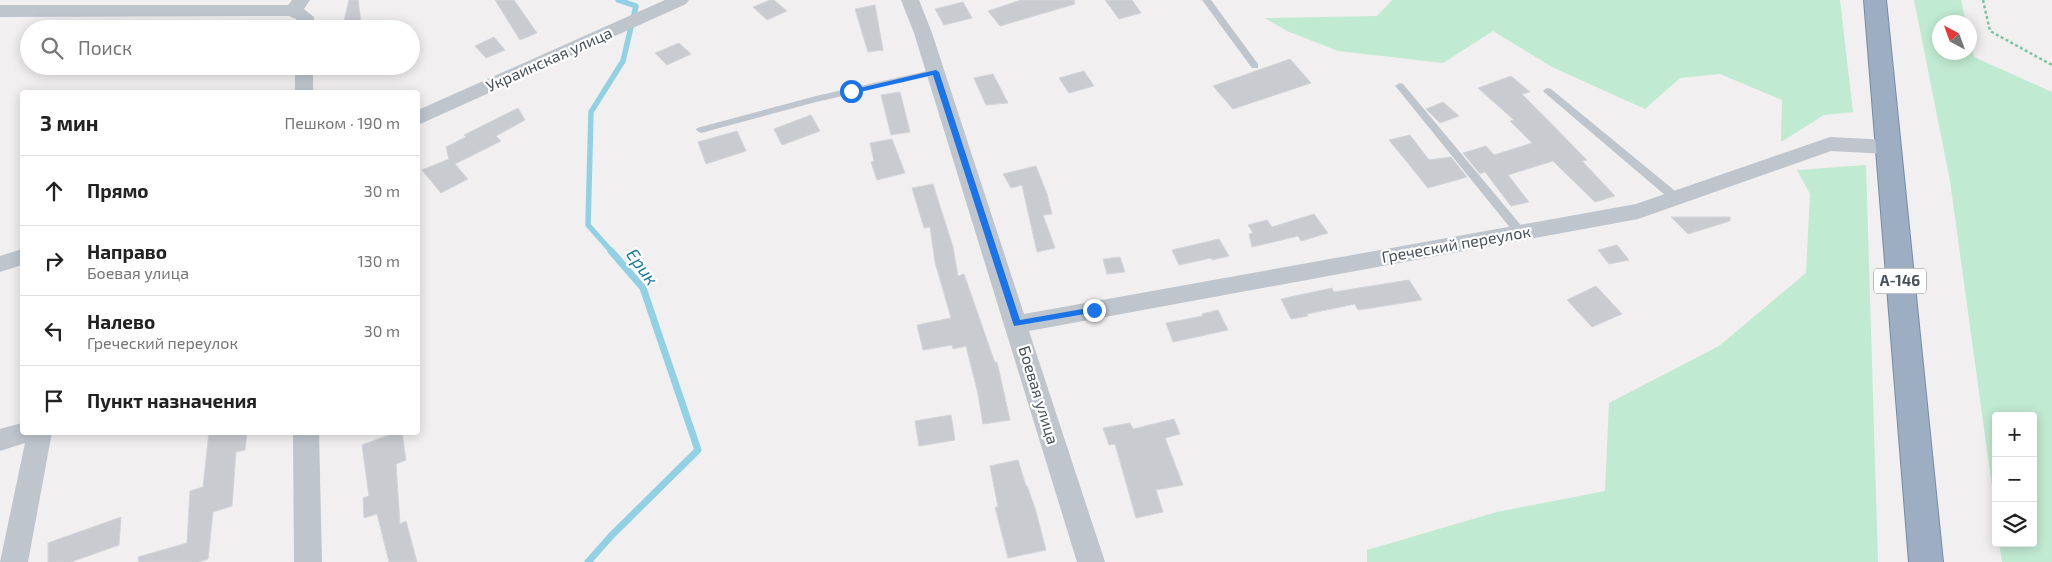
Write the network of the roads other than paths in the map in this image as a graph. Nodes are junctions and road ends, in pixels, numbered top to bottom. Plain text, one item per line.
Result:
1 (680, 0) edge
2 (910, 0) edge
3 (1206, 0) edge
4 (1875, 0) edge
5 (297, 5) edge
6 (0, 11) edge
7 (305, 20) edge
8 (1255, 66) dead end
9 (936, 72) junction
10 (304, 75) edge
11 (1400, 86) dead end
12 (304, 90) edge
13 (1548, 91) dead end
14 (420, 117) edge
15 (700, 130) dead end
16 (1888, 147) junction
17 (1676, 198) junction
18 (1520, 232) junction
19 (20, 258) edge
20 (0, 264) edge
21 (1017, 324) junction
22 (20, 434) edge
23 (39, 435) edge
24 (306, 435) edge
25 (0, 440) edge
26 (14, 562) edge
27 (308, 562) edge
28 (1090, 562) edge
29 (1926, 562) edge

1 - 14 street, Украинская улица
2 - 9 street, Боевая улица
3 - 8 lane
4 - 16 highway, А-146
5 - 6 street
5 - 7 street
9 - 15 lane
9 - 21 street, Боевая улица
10 - 12 street
11 - 18 lane
13 - 17 lane
16 - 17 street, Греческий переулок
16 - 29 highway, А-146
17 - 18 street, Греческий переулок
18 - 21 street, Греческий переулок
19 - 20 street
21 - 28 street, Боевая улица
22 - 25 street
23 - 26 street
24 - 27 street

